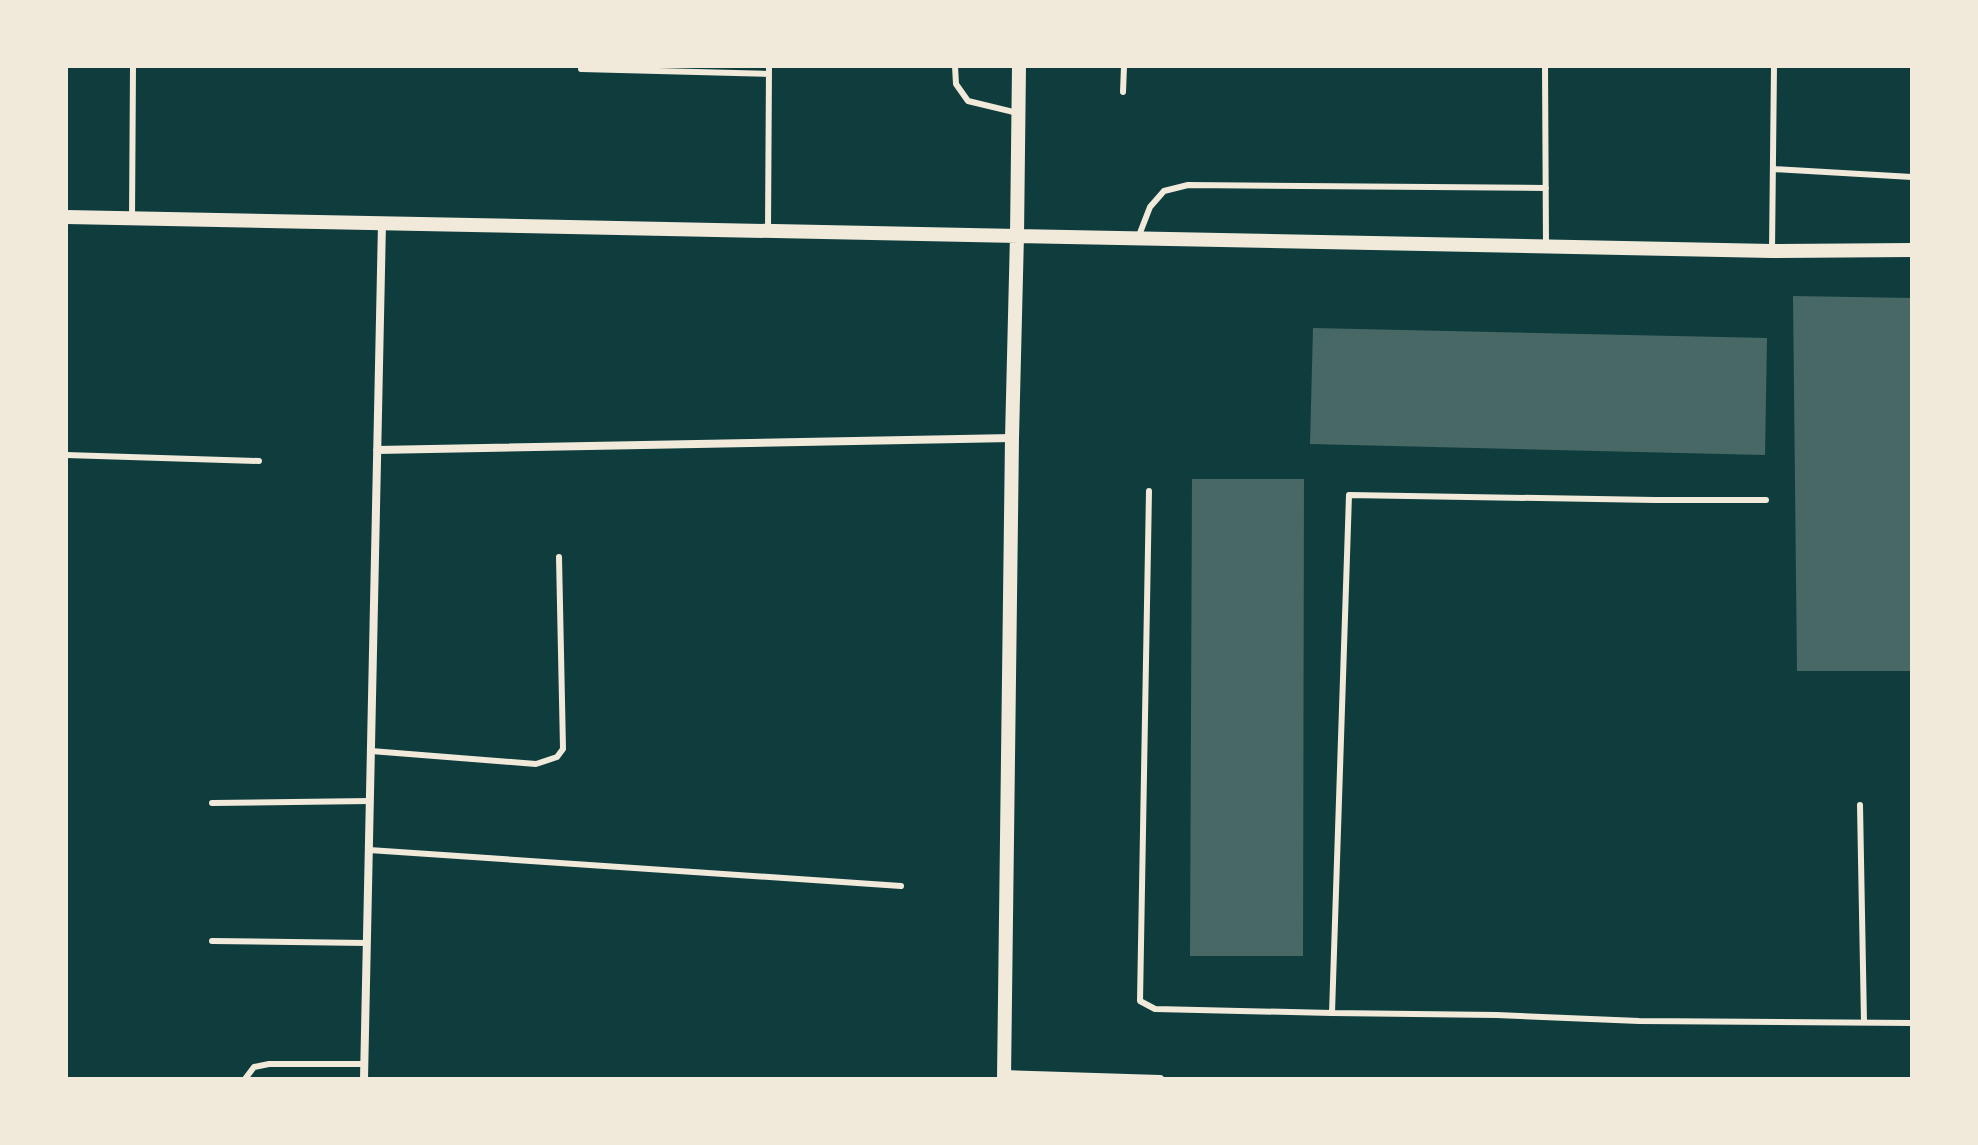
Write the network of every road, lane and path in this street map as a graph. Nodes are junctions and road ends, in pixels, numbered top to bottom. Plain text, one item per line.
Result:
1 (133, 66) edge
2 (955, 66) edge
3 (1019, 66) edge
4 (1124, 66) edge
5 (1545, 66) edge
6 (1774, 66) edge
7 (581, 69) dead end
8 (769, 70) edge
9 (1123, 92) dead end
10 (1018, 113) junction
11 (1773, 169) junction
12 (1912, 177) edge
13 (1546, 188) junction
14 (66, 217) edge
15 (132, 218) junction
16 (382, 222) junction
17 (768, 230) junction
18 (1017, 235) junction
19 (1138, 238) junction
20 (1546, 246) junction
21 (1912, 250) edge
22 (1772, 251) junction
23 (1012, 438) junction
24 (377, 450) junction
25 (66, 455) edge
26 (259, 461) dead end
27 (1149, 491) dead end
28 (1766, 500) dead end
29 (559, 557) dead end
30 (371, 751) junction
31 (370, 801) junction
32 (212, 803) dead end
33 (1860, 805) dead end
34 (369, 850) junction
35 (901, 886) dead end
36 (212, 941) dead end
37 (367, 943) junction
38 (1332, 1013) junction
39 (1864, 1022) junction
40 (1912, 1023) edge
41 (365, 1064) junction
42 (1004, 1076) edge
43 (1083, 1078) edge
44 (245, 1079) edge
45 (364, 1079) edge
46 (1160, 1079) edge

1 - 15 lane
2 - 10 lane
3 - 10 street
4 - 9 lane
5 - 13 lane
6 - 11 lane
7 - 8 lane
8 - 17 lane
10 - 18 street
11 - 12 lane
11 - 22 lane
13 - 19 lane
13 - 20 lane
14 - 15 street
15 - 16 street
16 - 17 street
16 - 24 street
17 - 18 street
18 - 19 street
18 - 23 street
19 - 20 street
20 - 22 street
21 - 22 street
23 - 24 street
23 - 42 street
24 - 30 street
25 - 26 lane
27 - 38 lane
28 - 38 lane
29 - 30 lane
30 - 31 street
31 - 32 lane
31 - 34 street
33 - 39 lane
34 - 35 lane
34 - 37 street
36 - 37 lane
37 - 41 street
38 - 39 lane
39 - 40 lane
41 - 44 lane
41 - 45 street
42 - 43 street
43 - 46 street

